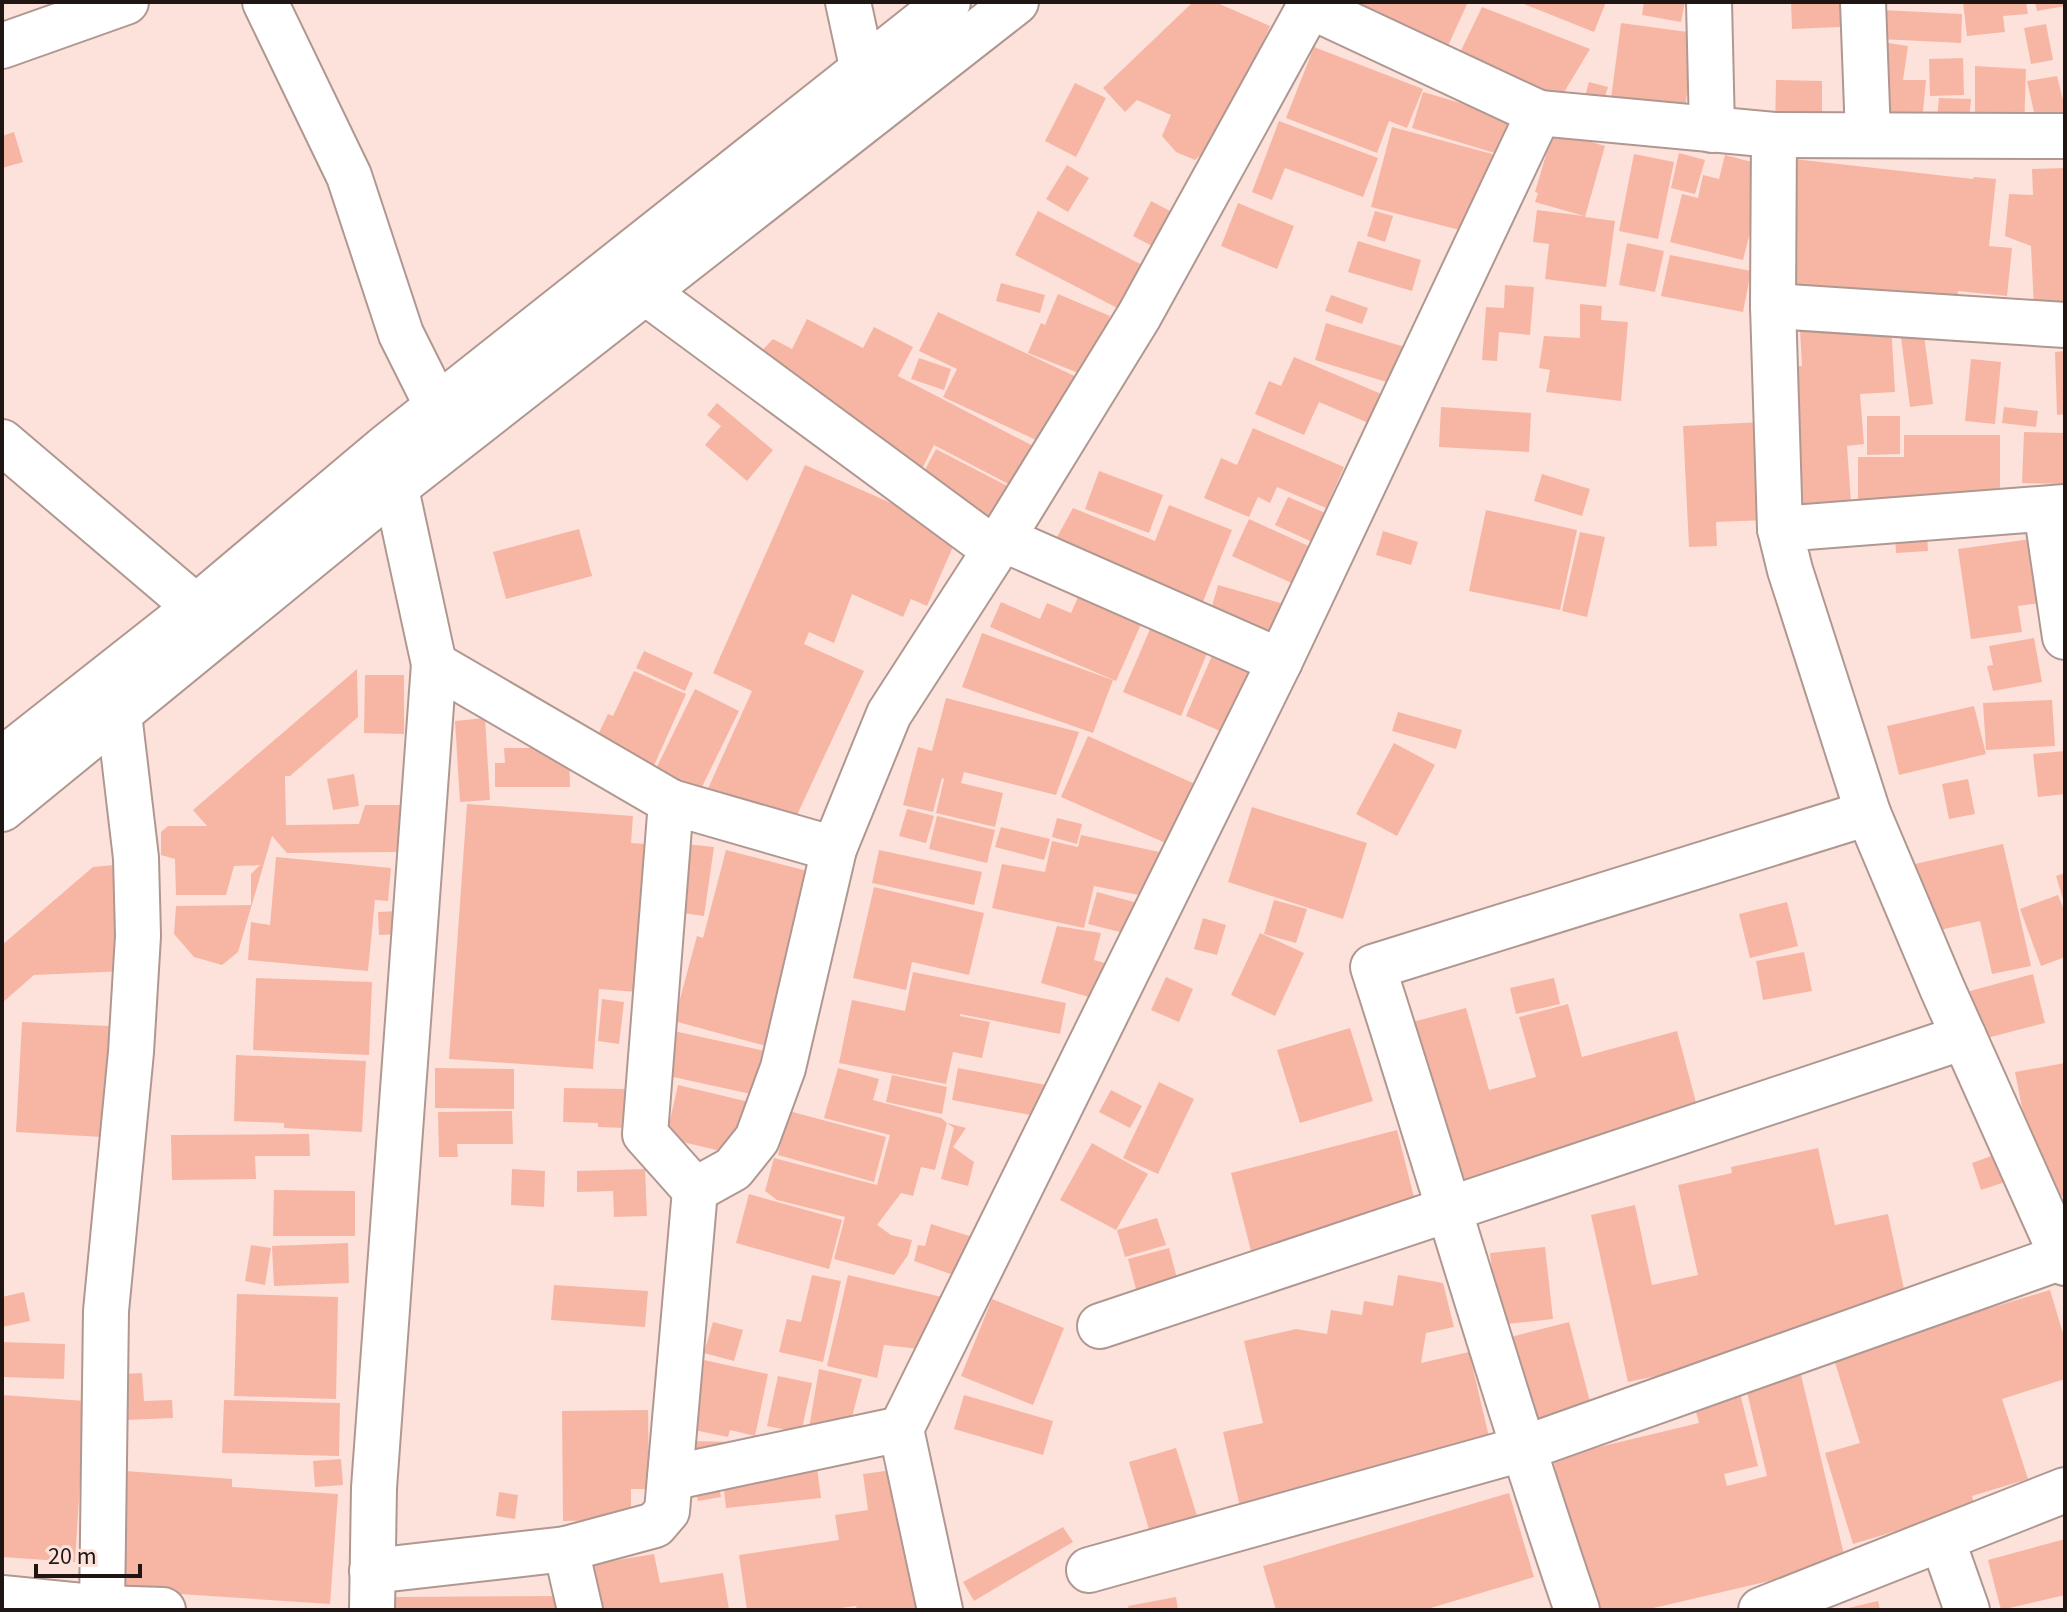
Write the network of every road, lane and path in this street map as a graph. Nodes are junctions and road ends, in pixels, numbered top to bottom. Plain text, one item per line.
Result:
1 (126, 2) edge
2 (265, 2) edge
3 (848, 2) edge
4 (948, 2) edge
5 (1016, 2) edge
6 (1709, 2) edge
7 (1863, 2) edge
8 (1311, 4) edge
9 (2, 46) edge
10 (863, 71) junction
11 (1539, 113) junction
12 (1712, 130) junction
13 (1774, 135) junction
14 (1868, 135) junction
15 (2065, 136) edge
16 (644, 291) junction
17 (1773, 306) junction
18 (2065, 325) edge
19 (448, 424) junction
20 (2, 442) edge
21 (391, 467) junction
22 (2056, 508) edge
23 (1780, 529) junction
24 (999, 544) junction
25 (196, 607) junction
26 (2065, 637) edge
27 (1280, 661) junction
28 (434, 664) junction
29 (119, 714) junction
30 (2, 760) edge
31 (671, 802) junction
32 (2, 809) edge
33 (1868, 813) junction
34 (834, 849) junction
35 (1964, 1037) junction
36 (695, 1190) junction
37 (1451, 1210) junction
38 (2064, 1260) edge
39 (1100, 1326) dead end
40 (901, 1429) junction
41 (1522, 1449) junction
42 (670, 1478) junction
43 (2065, 1490) edge
44 (1942, 1539) junction
45 (566, 1549) junction
46 (1089, 1570) dead end
47 (372, 1590) edge
48 (2, 1598) edge
49 (102, 1609) edge
50 (163, 1610) edge
51 (580, 1610) edge
52 (940, 1610) edge
53 (1577, 1610) edge
54 (1761, 1610) edge
55 (1967, 1610) edge

1 - 9 street
2 - 19 street
3 - 10 street
4 - 10 street
5 - 16 street
6 - 12 street
7 - 14 street
8 - 11 street
8 - 24 street
10 - 19 street
11 - 12 street
11 - 27 street
12 - 13 street
13 - 14 street
13 - 17 street
14 - 15 street
16 - 19 street
16 - 24 street
17 - 18 street
17 - 23 street
19 - 21 street
20 - 25 street
21 - 25 street
21 - 28 street
21 - 29 street
22 - 23 street
22 - 26 street
23 - 33 street
24 - 27 street
24 - 34 street
25 - 30 street
27 - 40 street
28 - 31 street
28 - 47 street
29 - 32 street
29 - 49 street
31 - 34 street
31 - 36 street
33 - 35 street
33 - 37 street
34 - 36 street
35 - 37 street
35 - 38 street
36 - 42 street
37 - 39 street
37 - 41 street
38 - 41 street
40 - 42 street
40 - 52 street
41 - 46 street
41 - 53 street
42 - 45 street
43 - 44 street
44 - 54 street
44 - 55 street
45 - 47 street
45 - 51 street
48 - 49 street
49 - 50 street

